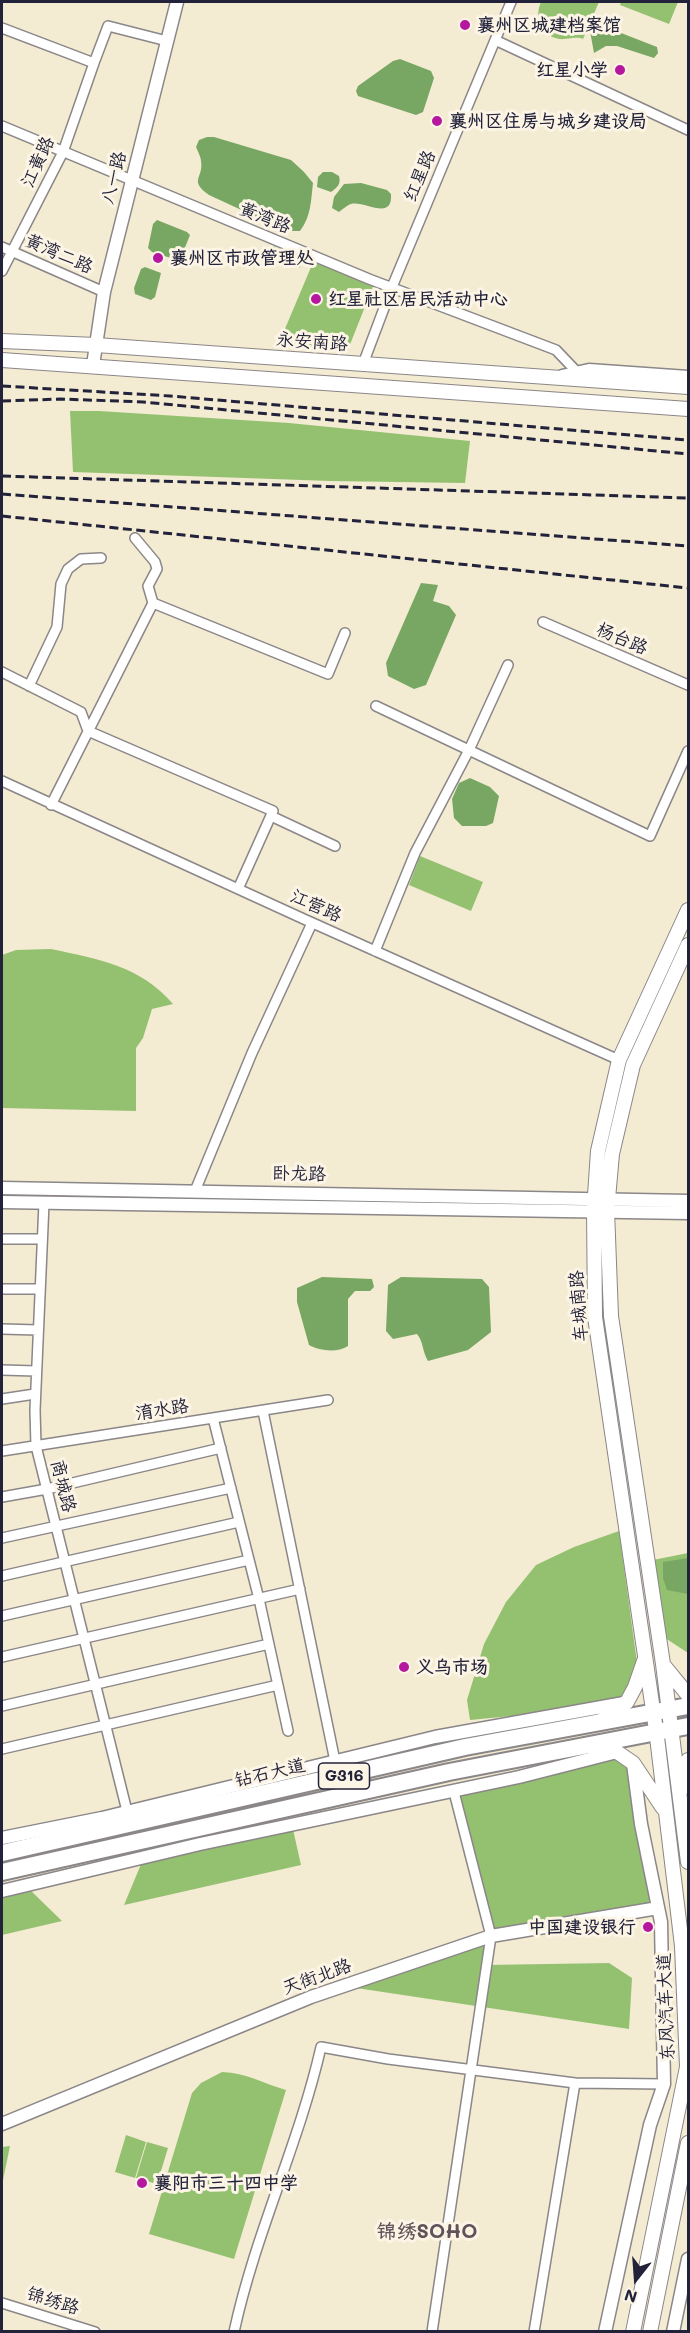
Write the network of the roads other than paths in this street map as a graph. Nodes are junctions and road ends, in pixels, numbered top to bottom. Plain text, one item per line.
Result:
1 (177, 2) edge
2 (511, 2) edge
3 (2, 28) edge
4 (495, 40) junction
5 (167, 41) junction
6 (93, 63) junction
7 (2, 126) edge
8 (688, 130) edge
9 (63, 152) junction
10 (131, 182) junction
11 (2, 247) edge
12 (12, 251) junction
13 (2, 271) edge
14 (392, 287) junction
15 (104, 292) junction
16 (2, 341) edge
17 (96, 345) junction
18 (2, 360) edge
19 (363, 364) junction
20 (93, 365) junction
21 (389, 366) junction
22 (577, 372) junction
23 (688, 377) edge
24 (555, 378) junction
25 (389, 387) junction
26 (688, 387) edge
27 (688, 409) edge
28 (135, 538) dead end
29 (101, 558) dead end
30 (153, 603) junction
31 (543, 622) dead end
32 (345, 633) dead end
33 (508, 665) dead end
34 (2, 672) edge
35 (688, 685) edge
36 (29, 686) junction
37 (376, 706) dead end
38 (88, 731) junction
39 (469, 750) junction
40 (688, 751) edge
41 (2, 780) edge
42 (51, 805) junction
43 (271, 816) junction
44 (335, 846) dead end
45 (238, 889) junction
46 (688, 910) edge
47 (312, 923) junction
48 (688, 945) edge
49 (375, 951) junction
50 (619, 1060) junction
51 (2, 1188) edge
52 (195, 1191) junction
53 (688, 1200) edge
54 (2, 1202) edge
55 (44, 1203) junction
56 (601, 1204) junction
57 (688, 1213) edge
58 (2, 1239) edge
59 (42, 1239) junction
60 (2, 1289) edge
61 (40, 1289) junction
62 (2, 1329) edge
63 (38, 1330) junction
64 (2, 1370) edge
65 (36, 1371) junction
66 (35, 1394) junction
67 (2, 1399) edge
68 (328, 1400) dead end
69 (263, 1411) junction
70 (213, 1418) junction
71 (36, 1446) junction
72 (221, 1448) junction
73 (2, 1451) edge
74 (231, 1488) junction
75 (47, 1489) junction
76 (2, 1497) edge
77 (239, 1522) junction
78 (56, 1526) junction
79 (2, 1538) edge
80 (249, 1560) junction
81 (65, 1562) junction
82 (2, 1576) edge
83 (300, 1589) junction
84 (259, 1599) junction
85 (75, 1600) junction
86 (2, 1616) edge
87 (84, 1638) junction
88 (269, 1644) junction
89 (645, 1656) junction
90 (2, 1657) edge
91 (663, 1665) junction
92 (96, 1684) junction
93 (278, 1685) junction
94 (685, 1690) edge
95 (627, 1702) junction
96 (2, 1706) edge
97 (688, 1706) edge
98 (669, 1710) junction
99 (652, 1713) junction
100 (600, 1723) junction
101 (106, 1726) junction
102 (672, 1729) edge
103 (288, 1731) dead end
104 (445, 1735) junction
105 (585, 1745) junction
106 (471, 1746) junction
107 (2, 1749) edge
108 (617, 1752) junction
109 (688, 1760) edge
110 (633, 1763) junction
111 (337, 1769) junction
112 (449, 1772) junction
113 (372, 1789) junction
114 (454, 1792) junction
115 (682, 1807) junction
116 (376, 1808) junction
117 (666, 1813) junction
118 (251, 1816) junction
119 (129, 1818) junction
120 (255, 1833) junction
121 (2, 1838) edge
122 (2, 1853) edge
123 (688, 1862) edge
124 (2, 1872) edge
125 (2, 1891) edge
126 (658, 1908) junction
127 (491, 1936) junction
128 (471, 2070) junction
129 (575, 2083) junction
130 (664, 2084) junction
131 (2, 2124) edge
132 (688, 2144) edge
133 (688, 2259) edge
134 (2, 2303) edge
135 (96, 2331) edge
136 (234, 2331) edge
137 (432, 2331) edge
138 (534, 2331) edge
139 (605, 2331) edge
140 (633, 2331) edge
141 (650, 2331) edge
142 (673, 2331) edge

1 - 5 street, 八一路
2 - 4 street, 红星路
3 - 6 street
4 - 8 street
4 - 14 street, 红星路
5 - 6 street, 江黄路
5 - 10 street, 八一路
6 - 9 street, 江黄路
7 - 9 street, 黄湾路
9 - 10 street, 黄湾路
9 - 12 street, 江黄路
10 - 14 street, 黄湾路
10 - 15 street, 八一路
11 - 12 street, 黄湾二路
12 - 13 street, 江黄路
12 - 15 street, 黄湾二路
14 - 19 street, 红星路
14 - 22 street, 黄湾路
15 - 17 street, 八一路
16 - 17 main road, 永安南路
17 - 19 main road, 永安南路
17 - 20 street, 八一路
18 - 20 main road
19 - 21 main road, 永安南路
20 - 25 main road
21 - 24 main road, 永安南路
21 - 25 main road
22 - 23 street
22 - 24 street
24 - 26 main road, 永安南路
25 - 27 main road
28 - 30 street
29 - 36 street
30 - 32 street
30 - 38 street
31 - 35 street, 杨台路
33 - 39 street
34 - 36 street
36 - 38 street
37 - 39 street
38 - 42 street
38 - 43 street
39 - 40 street
39 - 49 street
41 - 42 street, 江营路
42 - 45 street, 江营路
43 - 44 street
43 - 45 street
45 - 47 street, 江营路
46 - 50 main road, 车城南路
47 - 49 street, 江营路
47 - 52 street
48 - 56 main road, 车城南路
49 - 50 street, 江营路
50 - 56 main road, 车城南路
51 - 52 street, 卧龙路
52 - 56 street, 卧龙路
53 - 56 street
54 - 55 street, 卧龙路
55 - 56 street, 卧龙路
55 - 59 street, 商城路
56 - 57 street
56 - 89 main road, 车城南路
56 - 91 main road, 车城南路
58 - 59 street
59 - 61 street, 商城路
60 - 61 street
61 - 63 street, 商城路
62 - 63 street
63 - 65 street, 商城路
64 - 65 street
65 - 66 street, 商城路
66 - 67 street
66 - 71 street, 商城路
68 - 69 street, 淯水路
69 - 70 street, 淯水路
69 - 83 street
70 - 71 street, 淯水路
70 - 72 street
71 - 73 street, 淯水路
71 - 75 street, 商城路
72 - 74 street
72 - 75 street
74 - 77 street
74 - 78 street
75 - 76 street
75 - 78 street, 商城路
77 - 80 street
77 - 81 street
78 - 79 street
78 - 81 street, 商城路
80 - 84 street
80 - 85 street
81 - 82 street
81 - 85 street, 商城路
83 - 84 street
83 - 111 street
84 - 87 street
84 - 88 street
85 - 86 street
85 - 87 street, 商城路
87 - 90 street
87 - 92 street, 商城路
88 - 92 street
88 - 93 street
89 - 95 main road
89 - 99 main road, 车城南路
91 - 94 main road
91 - 98 main road, 车城南路
92 - 96 street
92 - 101 street, 商城路
93 - 101 street
93 - 103 street
95 - 100 main road
95 - 104 street
97 - 98 highway, 钻石大道 / G316
98 - 99 highway, 钻石大道 / G316
98 - 102 main road, 东风汽车大道
99 - 100 highway, 钻石大道 / G316
99 - 102 main road, 东风汽车大道
100 - 106 highway, 钻石大道 / G316
101 - 107 street
101 - 119 street, 商城路
102 - 105 highway, 钻石大道 / G316
102 - 115 main road, 东风汽车大道
102 - 117 main road, 东风汽车大道
104 - 106 street
104 - 111 street
105 - 108 main road
105 - 112 highway, 钻石大道 / G316
106 - 111 highway, 钻石大道 / G316
108 - 110 main road
108 - 114 street
109 - 115 main road
110 - 117 main road
110 - 126 street
111 - 119 highway, 钻石大道 / G316
112 - 113 highway, 钻石大道 / G316
112 - 114 street
113 - 116 street
113 - 118 highway, 钻石大道 / G316
114 - 116 street
114 - 127 street
115 - 123 main road, 东风汽车大道
116 - 120 street
117 - 140 main road, 东风汽车大道
118 - 120 street
118 - 124 highway, 钻石大道 / G316
119 - 121 street
119 - 122 highway, 钻石大道 / G316
120 - 125 street
126 - 127 street, 天街北路
126 - 130 street
127 - 128 street
127 - 131 street, 天街北路
128 - 129 street
128 - 136 street
128 - 137 street
129 - 130 street
129 - 138 street
130 - 139 street
132 - 141 main road
133 - 142 street
134 - 135 street, 锦绣路

